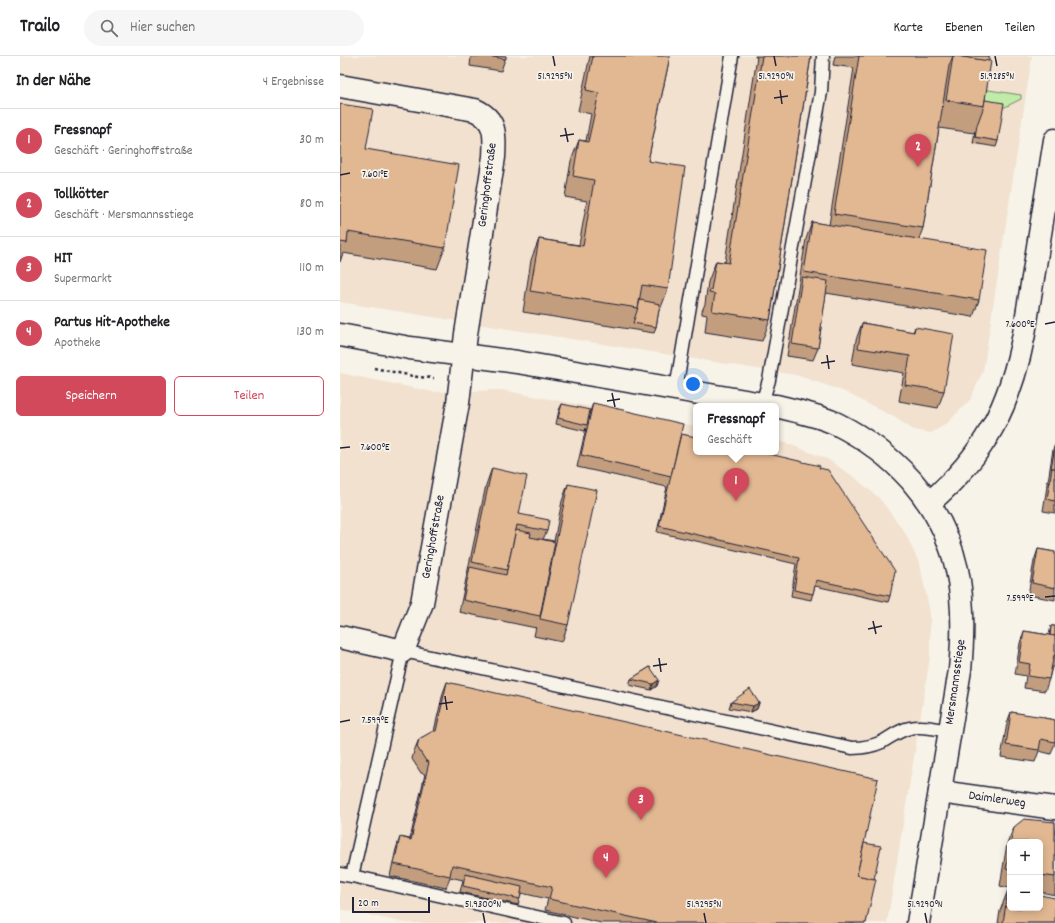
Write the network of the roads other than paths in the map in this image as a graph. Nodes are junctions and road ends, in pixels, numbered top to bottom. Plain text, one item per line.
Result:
1 (732, 56) edge
2 (823, 56) edge
3 (340, 86) edge
4 (1055, 140) edge
5 (340, 334) edge
6 (463, 356) junction
7 (676, 389) junction
8 (759, 403) edge
9 (771, 403) edge
10 (779, 407) edge
11 (929, 503) junction
12 (340, 637) edge
13 (403, 651) junction
14 (950, 731) junction
15 (940, 792) junction
16 (1055, 808) edge
17 (340, 874) edge
18 (352, 876) junction
19 (564, 923) edge
20 (918, 923) edge

1 - 7 lane
2 - 9 lane
3 - 6 street, Geringhoffstraße
4 - 11 street
5 - 6 street
6 - 7 street
6 - 13 street, Geringhoffstraße
7 - 8 street
10 - 11 street
11 - 14 street, Mersmannsstiege
12 - 13 street
13 - 14 lane
13 - 18 lane
14 - 15 street, Mersmannsstiege
15 - 16 street, Daimlerweg
15 - 20 street, Mersmannsstiege
17 - 18 lane
18 - 19 lane

